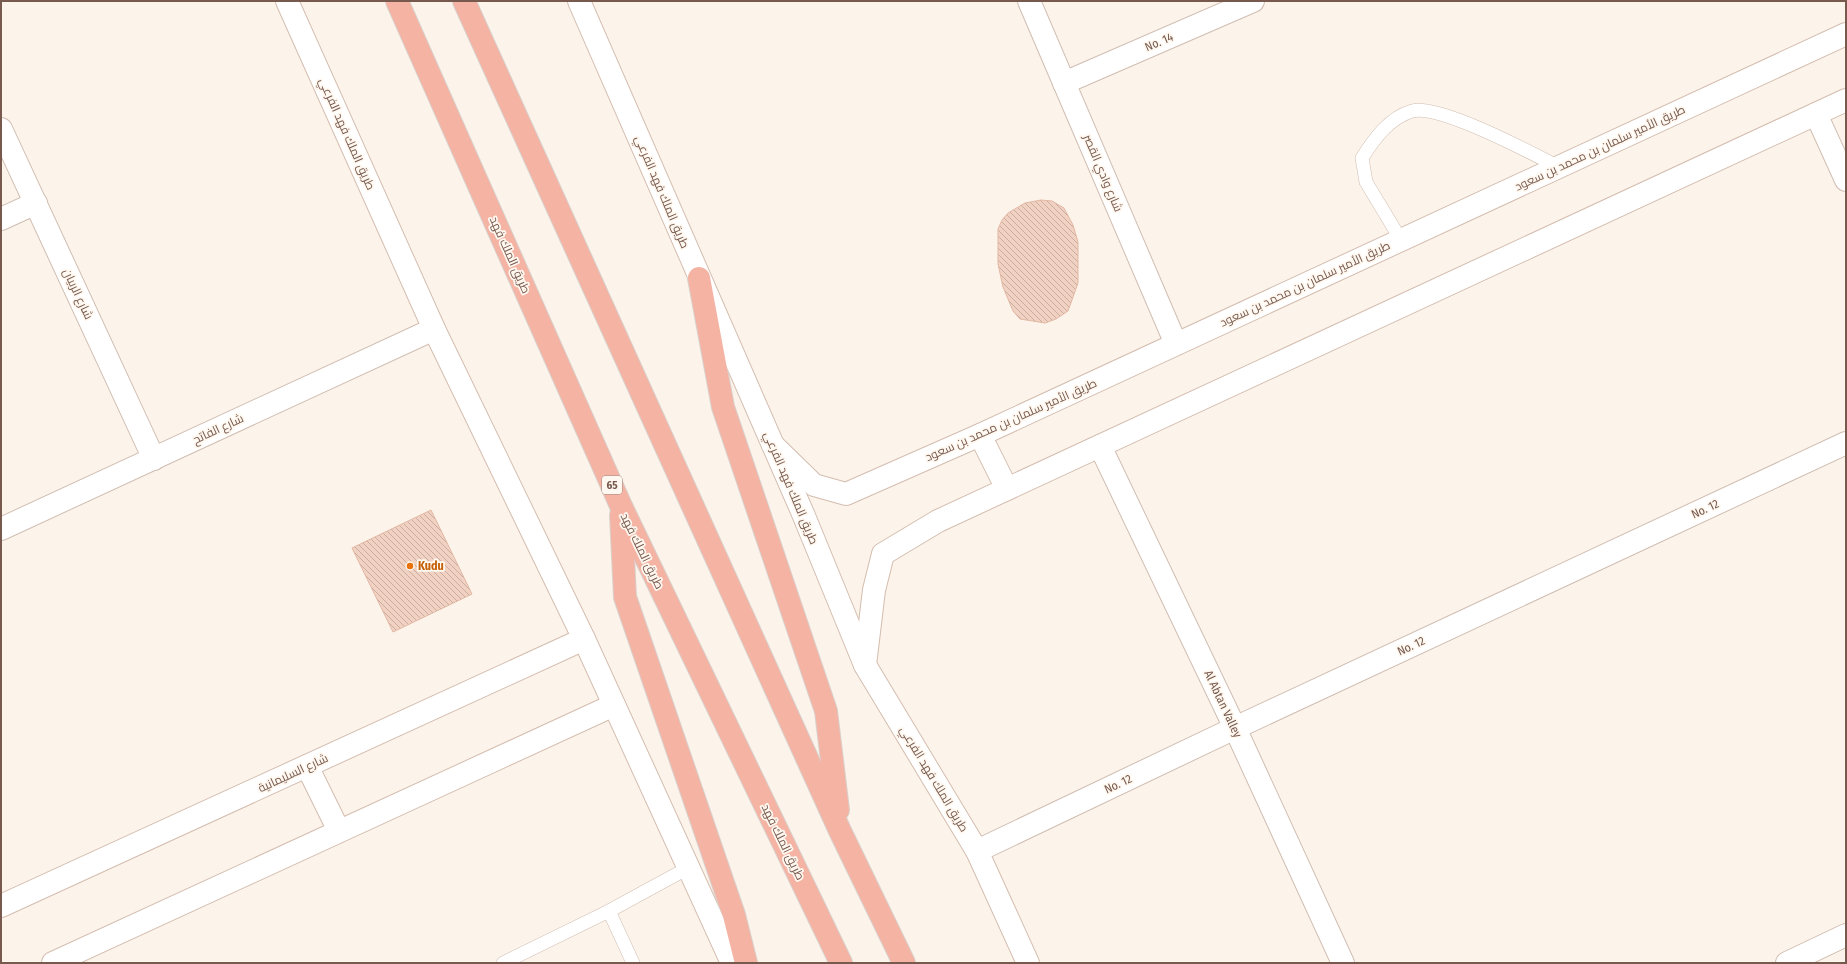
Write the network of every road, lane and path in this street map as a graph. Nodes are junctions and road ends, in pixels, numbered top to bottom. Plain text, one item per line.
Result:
1 (287, 1) edge
2 (397, 1) edge
3 (464, 1) edge
4 (579, 1) edge
5 (1029, 1) edge
6 (1254, 1) edge
7 (1846, 34) edge
8 (1064, 83) junction
9 (1846, 100) edge
10 (1816, 114) junction
11 (1, 129) edge
12 (1560, 167) junction
13 (1846, 180) edge
14 (36, 203) junction
15 (1, 219) edge
16 (1401, 240) junction
17 (699, 278) junction
18 (434, 330) junction
19 (1176, 344) junction
20 (980, 435) junction
21 (1846, 443) edge
22 (773, 445) junction
23 (1100, 446) junction
24 (154, 459) junction
25 (1007, 489) junction
26 (621, 506) junction
27 (1, 529) edge
28 (584, 639) junction
29 (865, 665) junction
30 (614, 705) junction
31 (1235, 728) junction
32 (307, 766) junction
33 (840, 831) junction
34 (339, 832) junction
35 (977, 851) junction
36 (688, 868) junction
37 (1, 906) edge
38 (609, 911) junction
39 (1846, 935) edge
40 (53, 963) edge
41 (503, 963) edge
42 (633, 963) edge
43 (732, 963) edge
44 (746, 963) edge
45 (841, 963) edge
46 (904, 963) edge
47 (1028, 963) edge
48 (1343, 963) edge
49 (1787, 963) edge

1 - 18 street, طريق الملك فهد الفرعي
2 - 26 highway, طريق الملك فهد / 65
3 - 33 highway
4 - 17 street, طريق الملك فهد الفرعي
5 - 8 street, شارع وادي القصر
6 - 8 street, No. 14
7 - 12 street, طريق الأمير سلمان بن محمد بن سعود
8 - 19 street, شارع وادي القصر
9 - 10 street
10 - 13 street
10 - 23 street
11 - 14 street, شارع الربيان
12 - 16 street, طريق الأمير سلمان بن محمد بن سعود
12 - 16 lane
14 - 15 street
14 - 24 street, شارع الربيان
16 - 19 street, طريق الأمير سلمان بن محمد بن سعود
17 - 22 street, طريق الملك فهد الفرعي
17 - 33 highway
18 - 24 street, شارع الفاتح
18 - 28 street, طريق الملك فهد الفرعي
19 - 20 street, طريق الأمير سلمان بن محمد بن سعود
20 - 22 street, طريق الأمير سلمان بن محمد بن سعود
20 - 25 street
21 - 31 street, No. 12
22 - 29 street, طريق الملك فهد الفرعي
23 - 25 street
23 - 31 street, Al Abtan Valley
24 - 27 street, شارع الفاتح
25 - 29 street
26 - 44 highway
26 - 45 highway, طريق الملك فهد / 65
28 - 30 street, طريق الملك فهد الفرعي
28 - 32 street, شارع السليمانية
29 - 35 street, طريق الملك فهد الفرعي
30 - 34 street
30 - 36 street, طريق الملك فهد الفرعي
31 - 35 street, No. 12
31 - 48 street, Al Abtan Valley
32 - 34 street
32 - 37 street, شارع السليمانية
33 - 46 highway
34 - 40 street
35 - 47 street, طريق الملك فهد الفرعي
36 - 38 lane
36 - 43 street, طريق الملك فهد الفرعي
38 - 41 lane
38 - 42 lane
39 - 49 street

